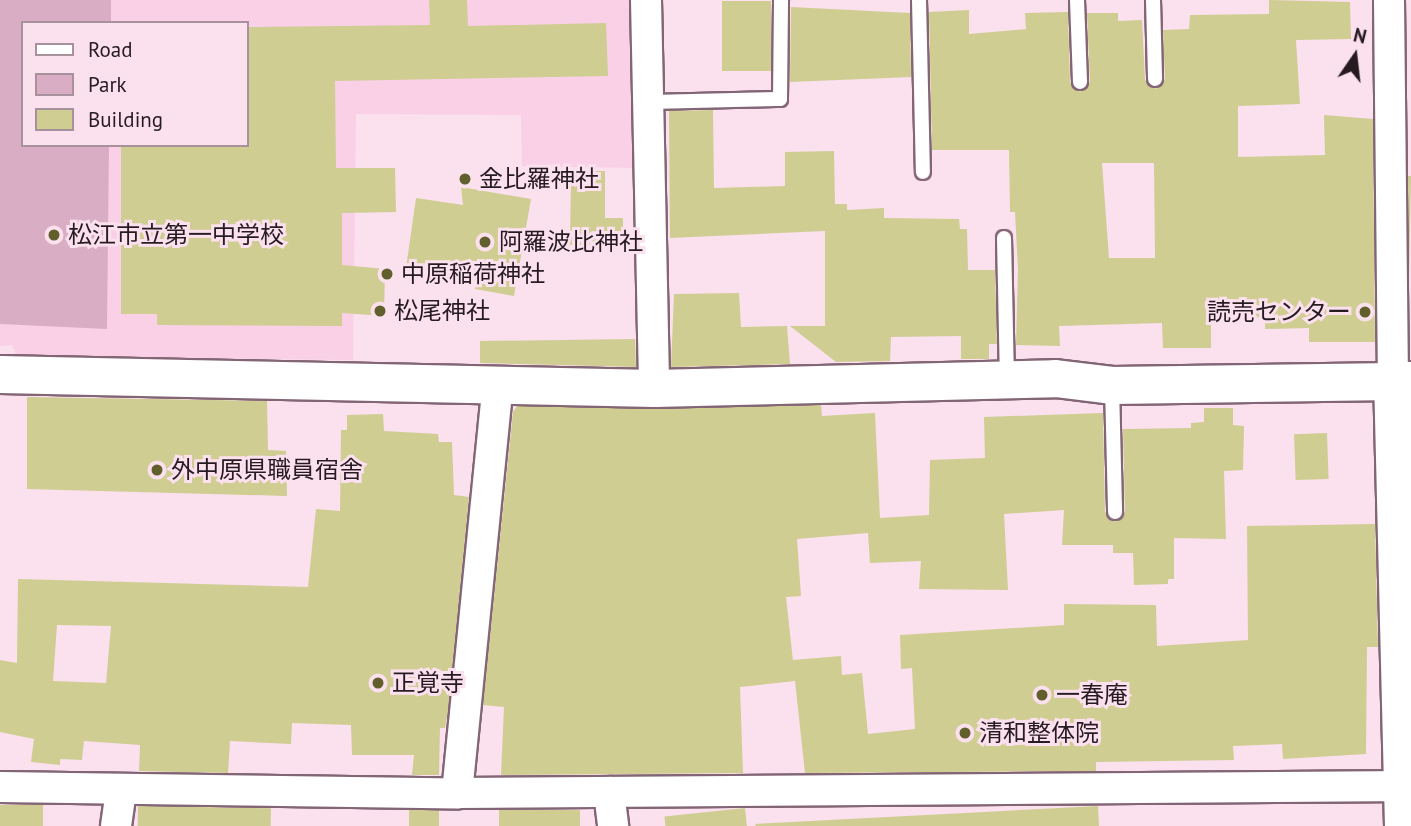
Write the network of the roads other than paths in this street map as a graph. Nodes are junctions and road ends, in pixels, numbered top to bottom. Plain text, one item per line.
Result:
1 (646, 0) edge
2 (781, 0) edge
3 (919, 0) edge
4 (1077, 0) edge
5 (1153, 0) edge
6 (1389, 0) edge
7 (1155, 79) dead end
8 (1080, 82) dead end
9 (647, 102) junction
10 (923, 172) dead end
11 (1004, 238) dead end
12 (0, 374) edge
13 (1007, 379) junction
14 (1402, 381) edge
15 (498, 385) junction
16 (1112, 385) junction
17 (654, 388) junction
18 (1115, 512) dead end
19 (1407, 786) edge
20 (0, 787) edge
21 (121, 790) junction
22 (610, 792) junction
23 (457, 793) junction
24 (116, 826) edge
25 (612, 826) edge
26 (1404, 826) edge

1 - 9 street
2 - 9 lane
3 - 10 lane
4 - 8 lane
5 - 7 lane
6 - 14 street
9 - 17 street
11 - 13 lane
12 - 15 street
13 - 16 street
13 - 17 street
14 - 16 street
14 - 19 main road
15 - 17 street
15 - 23 street
16 - 18 lane
19 - 22 street
19 - 26 main road
20 - 21 street
21 - 23 street
21 - 24 street
22 - 23 street
22 - 25 street

